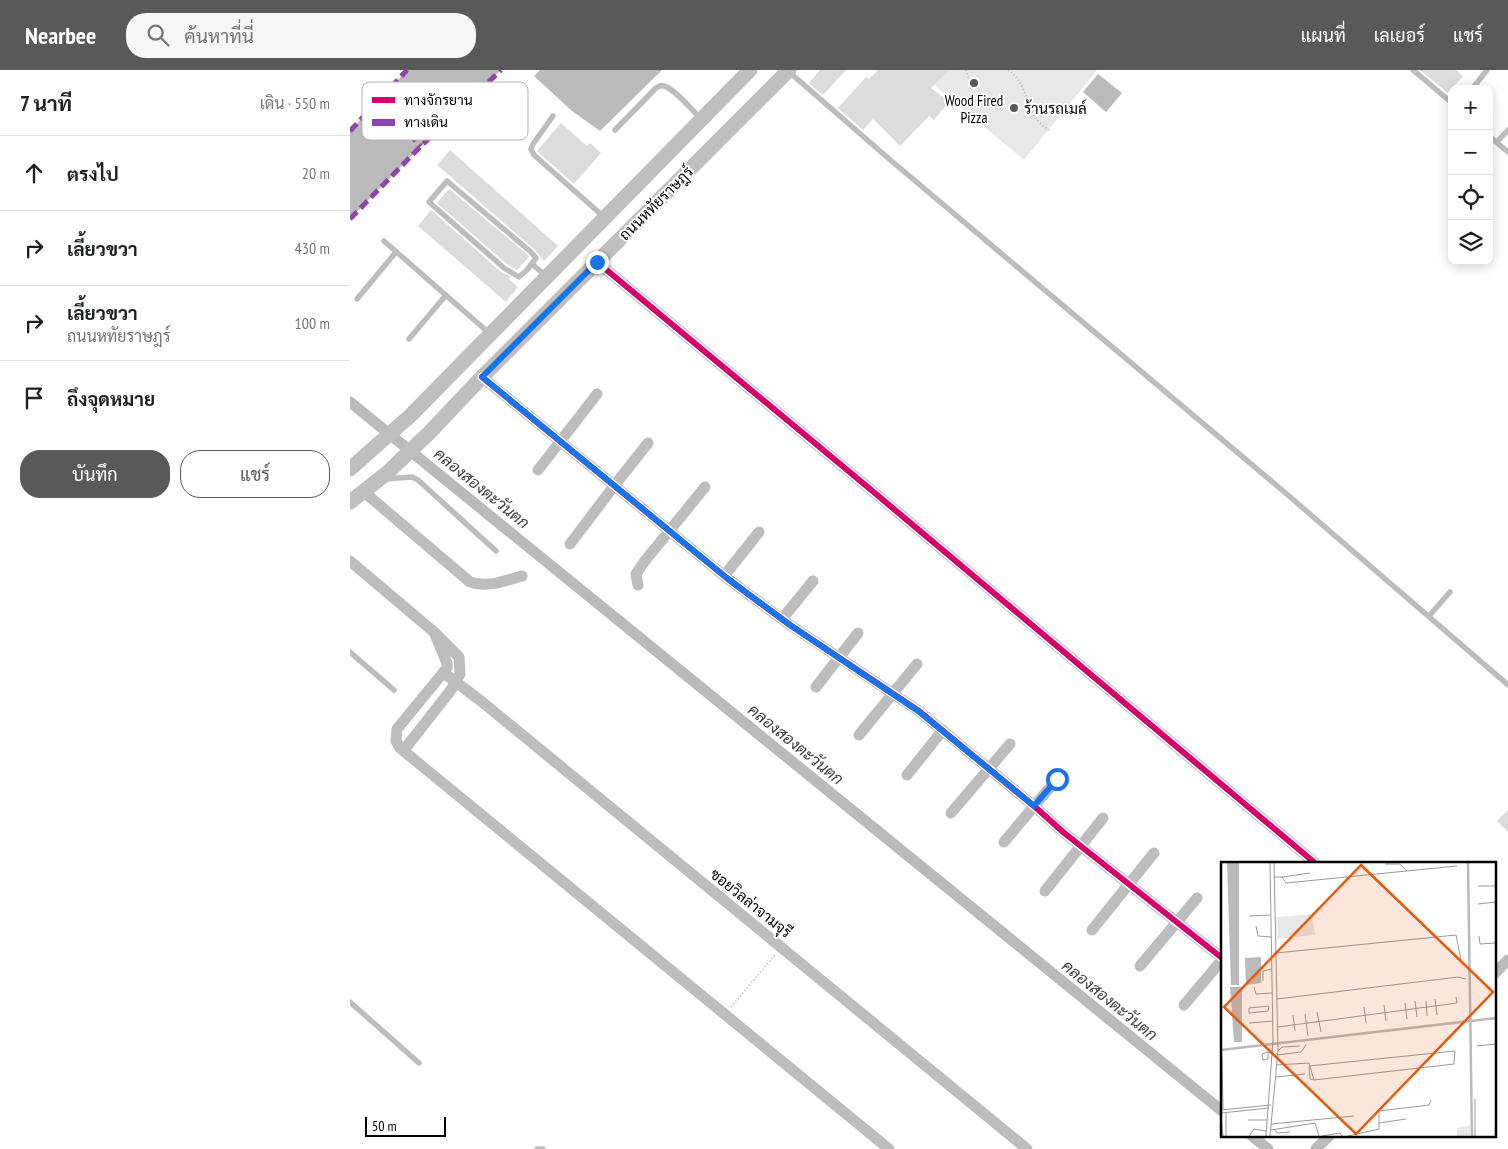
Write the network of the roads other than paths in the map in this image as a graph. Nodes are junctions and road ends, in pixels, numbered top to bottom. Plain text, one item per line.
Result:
1 (750, 70) edge
2 (1413, 70) edge
3 (1487, 70) edge
4 (789, 71) edge
5 (1475, 85) edge
6 (1448, 101) edge
7 (553, 116) dead end
8 (701, 119) junction
9 (615, 130) dead end
10 (1508, 130) edge
11 (1493, 139) edge
12 (1497, 142) junction
13 (1508, 152) edge
14 (604, 217) junction
15 (384, 241) dead end
16 (396, 252) junction
17 (597, 262) junction
18 (532, 264) junction
19 (546, 276) junction
20 (446, 295) junction
21 (357, 299) dead end
22 (489, 333) junction
23 (409, 339) dead end
24 (482, 377) junction
25 (597, 394) dead end
26 (560, 442) junction
27 (648, 443) dead end
28 (356, 462) edge
29 (538, 470) dead end
30 (384, 476) junction
31 (614, 486) junction
32 (705, 487) dead end
33 (364, 492) junction
34 (350, 502) edge
35 (669, 531) junction
36 (760, 532) dead end
37 (570, 544) dead end
38 (496, 551) dead end
39 (350, 561) edge
40 (522, 576) dead end
41 (724, 576) junction
42 (812, 581) dead end
43 (638, 584) dead end
44 (1450, 592) dead end
45 (1429, 616) junction
46 (782, 619) junction
47 (434, 632) junction
48 (858, 633) dead end
49 (350, 652) edge
50 (839, 658) junction
51 (917, 664) dead end
52 (444, 673) junction
53 (456, 682) junction
54 (1508, 685) edge
55 (816, 688) dead end
56 (394, 690) dead end
57 (893, 693) junction
58 (943, 730) junction
59 (860, 735) dead end
60 (1010, 744) dead end
61 (404, 750) junction
62 (989, 768) junction
63 (907, 775) dead end
64 (1057, 779) dead end
65 (1034, 806) junction
66 (950, 813) dead end
67 (1103, 818) dead end
68 (1004, 842) dead end
69 (1082, 846) junction
70 (1154, 853) dead end
71 (1314, 862) edge
72 (1128, 884) junction
73 (1045, 891) dead end
74 (1197, 898) dead end
75 (1176, 923) junction
76 (1092, 930) dead end
77 (1221, 958) edge
78 (1221, 960) edge
79 (1140, 966) dead end
80 (350, 1002) edge
81 (1184, 1005) dead end
82 (420, 1063) dead end
83 (537, 1149) edge
84 (543, 1149) edge
85 (889, 1149) edge
86 (1027, 1149) edge

1 - 8 main road, ถนนหทัยราษฎร์
2 - 6 lane
3 - 5 lane
4 - 17 main road, ถนนหทัยราษฎร์
4 - 45 lane
7 - 14 lane
8 - 9 lane
8 - 14 main road, ถนนหทัยราษฎร์
10 - 12 lane
11 - 12 lane
12 - 13 lane
14 - 19 main road, ถนนหทัยราษฎร์
15 - 16 lane
16 - 20 lane
16 - 21 lane
17 - 24 main road, ถนนหทัยราษฎร์
17 - 71 street
18 - 18 lane
18 - 19 lane
19 - 22 main road, ถนนหทัยราษฎร์
20 - 22 lane
20 - 23 lane
22 - 28 main road, ถนนหทัยราษฎร์
24 - 26 street
24 - 30 main road, ถนนหทัยราษฎร์
25 - 26 street
26 - 29 street
26 - 31 street
27 - 31 street
30 - 33 main road, ถนนหทัยราษฎร์
30 - 38 lane
31 - 35 street
31 - 37 street
32 - 35 street
33 - 34 main road, ถนนหทัยราษฎร์
33 - 40 street
35 - 41 street
35 - 43 street
36 - 41 street
39 - 47 street
41 - 46 street
42 - 46 street
44 - 45 lane
45 - 54 lane
46 - 50 street
47 - 52 street
47 - 53 street
48 - 50 street
49 - 56 lane
50 - 55 street
50 - 57 street
51 - 57 street
52 - 53 street, ซอยวิลล่าจามจุรี
52 - 61 street
53 - 61 street
53 - 86 street, ซอยวิลล่าจามจุรี
57 - 58 street
57 - 59 street
58 - 62 street
58 - 63 street
60 - 62 street
61 - 85 street
62 - 65 street
62 - 66 street
64 - 65 street
65 - 68 street
65 - 69 street
67 - 69 street
69 - 72 street
69 - 73 street
70 - 72 street
72 - 75 street
72 - 76 street
74 - 75 street
75 - 77 street
75 - 79 street
78 - 81 street
80 - 82 lane
83 - 84 lane

